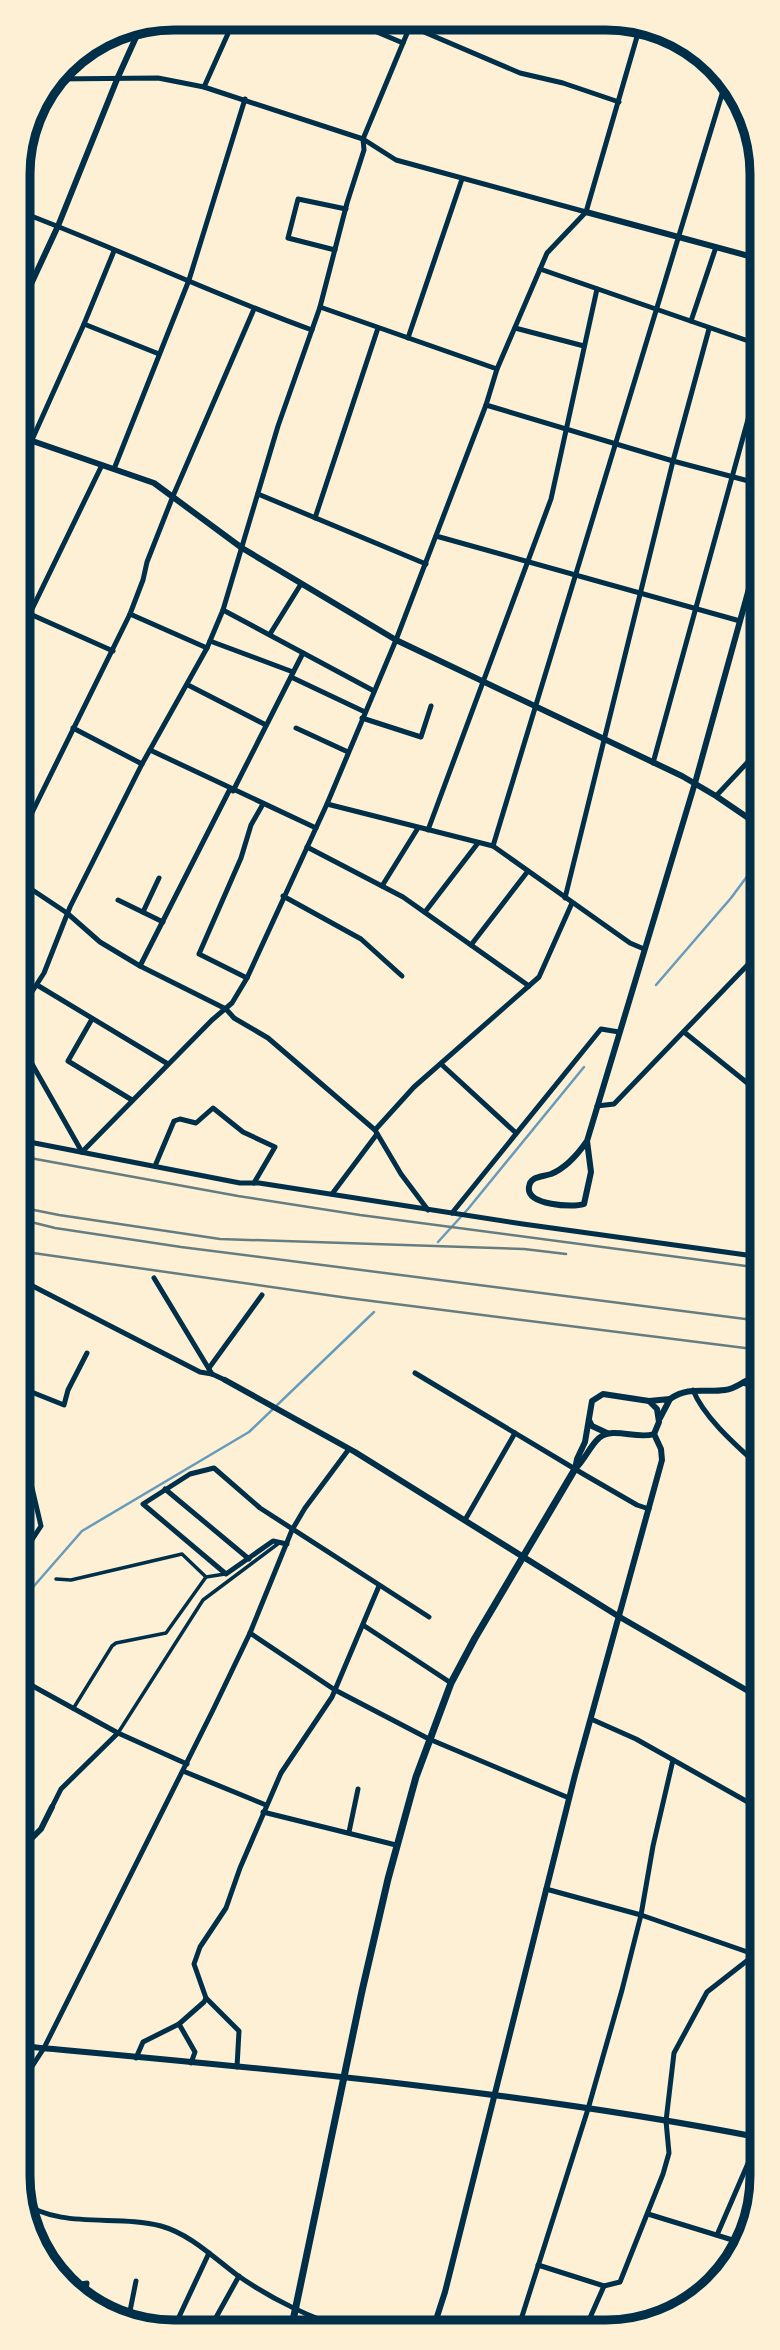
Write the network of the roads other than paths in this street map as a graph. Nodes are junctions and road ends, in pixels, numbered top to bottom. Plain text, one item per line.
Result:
1 (230, 30) edge
2 (372, 30) edge
3 (408, 30) edge
4 (419, 30) edge
5 (638, 34) edge
6 (137, 35) edge
7 (403, 43) junction
8 (118, 77) junction
9 (66, 79) edge
10 (204, 87) junction
11 (723, 91) edge
12 (722, 96) junction
13 (728, 98) edge
14 (245, 99) junction
15 (620, 102) junction
16 (363, 139) junction
17 (462, 179) junction
18 (346, 209) junction
19 (586, 212) junction
20 (30, 216) edge
21 (58, 226) junction
22 (678, 237) junction
23 (716, 247) junction
24 (335, 250) junction
25 (114, 251) junction
26 (750, 257) edge
27 (540, 269) junction
28 (189, 280) junction
29 (30, 286) edge
30 (597, 289) junction
31 (320, 307) junction
32 (254, 309) junction
33 (656, 310) junction
34 (691, 321) junction
35 (84, 324) junction
36 (378, 328) junction
37 (515, 328) junction
38 (709, 329) junction
39 (312, 330) junction
40 (408, 338) junction
41 (750, 342) edge
42 (584, 346) junction
43 (159, 354) junction
44 (497, 369) junction
45 (486, 405) junction
46 (750, 412) edge
47 (565, 428) junction
48 (30, 439) edge
49 (34, 440) junction
50 (617, 443) junction
51 (30, 448) edge
52 (673, 461) junction
53 (102, 465) junction
54 (114, 469) junction
55 (732, 477) junction
56 (750, 482) edge
57 (258, 494) junction
58 (173, 496) junction
59 (315, 518) junction
60 (436, 536) junction
61 (242, 548) junction
62 (527, 561) junction
63 (426, 565) junction
64 (576, 575) junction
65 (301, 584) junction
66 (750, 585) edge
67 (640, 594) junction
68 (223, 610) junction
69 (695, 610) junction
70 (30, 614) joint
71 (130, 614) junction
72 (740, 621) junction
73 (270, 634) junction
74 (396, 640) junction
75 (210, 641) junction
76 (207, 648) junction
77 (113, 651) junction
78 (303, 653) junction
79 (292, 675) junction
80 (482, 682) junction
81 (188, 685) junction
82 (374, 691) junction
83 (431, 706) dead end
84 (536, 708) junction
85 (363, 715) junction
86 (266, 726) junction
87 (73, 728) junction
88 (296, 728) dead end
89 (605, 741) junction
90 (150, 750) junction
91 (348, 752) junction
92 (750, 760) edge
93 (653, 763) junction
94 (142, 764) junction
95 (695, 783) junction
96 (232, 790) junction
97 (716, 796) junction
98 (263, 804) junction
99 (327, 804) junction
100 (30, 816) edge
101 (750, 820) edge
102 (316, 828) junction
103 (418, 828) junction
104 (428, 830) junction
105 (478, 843) junction
106 (493, 846) junction
107 (307, 847) junction
108 (528, 871) junction
109 (159, 878) dead end
110 (382, 886) junction
111 (30, 888) edge
112 (284, 896) junction
113 (565, 898) junction
114 (118, 900) dead end
115 (572, 903) junction
116 (143, 912) junction
117 (425, 912) junction
118 (67, 913) junction
119 (163, 922) junction
120 (471, 946) junction
121 (644, 949) junction
122 (750, 963) edge
123 (140, 966) junction
124 (402, 975) dead end
125 (247, 978) junction
126 (37, 985) junction
127 (529, 986) junction
128 (30, 996) edge
129 (226, 1009) junction
130 (92, 1019) junction
131 (619, 1032) junction
132 (684, 1032) junction
133 (30, 1060) edge
134 (168, 1064) junction
135 (441, 1064) junction
136 (750, 1085) edge
137 (132, 1100) junction
138 (597, 1106) junction
139 (376, 1132) junction
140 (516, 1133) junction
141 (587, 1141) junction
142 (30, 1142) edge
143 (82, 1152) junction
144 (155, 1166) junction
145 (254, 1183) junction
146 (332, 1194) junction
147 (428, 1210) junction
148 (453, 1213) junction
149 (750, 1255) edge
150 (154, 1278) dead end
151 (30, 1285) edge
152 (262, 1295) dead end
153 (87, 1353) dead end
154 (211, 1371) junction
155 (415, 1373) dead end
156 (750, 1378) edge
157 (225, 1380) joint
158 (744, 1383) junction
159 (750, 1384) edge
160 (693, 1390) junction
161 (30, 1391) edge
162 (670, 1399) junction
163 (649, 1401) junction
164 (589, 1420) junction
165 (659, 1422) junction
166 (515, 1433) junction
167 (608, 1433) junction
168 (653, 1434) junction
169 (349, 1449) junction
170 (750, 1458) edge
171 (575, 1469) junction
172 (30, 1479) edge
173 (165, 1489) junction
174 (649, 1509) junction
175 (465, 1520) junction
176 (292, 1530) junction
177 (30, 1543) edge
178 (284, 1543) junction
179 (523, 1556) junction
180 (249, 1559) junction
181 (226, 1574) junction
182 (206, 1577) junction
183 (217, 1577) junction
184 (56, 1579) dead end
185 (222, 1585) junction
186 (379, 1586) junction
187 (618, 1616) junction
188 (429, 1617) dead end
189 (363, 1625) junction
190 (250, 1633) junction
191 (451, 1683) junction
192 (30, 1685) edge
193 (335, 1690) junction
194 (750, 1692) edge
195 (73, 1709) junction
196 (591, 1719) junction
197 (118, 1733) junction
198 (429, 1739) junction
199 (673, 1760) junction
200 (187, 1764) junction
201 (183, 1771) junction
202 (358, 1789) dead end
203 (569, 1798) junction
204 (750, 1803) edge
205 (52, 1807) joint
206 (264, 1808) junction
207 (349, 1832) junction
208 (30, 1840) edge
209 (397, 1844) junction
210 (546, 1889) junction
211 (640, 1915) junction
212 (750, 1954) edge
213 (750, 1958) edge
214 (206, 1998) junction
215 (179, 2024) junction
216 (30, 2047) edge
217 (44, 2048) junction
218 (136, 2058) junction
219 (191, 2063) junction
220 (237, 2067) junction
221 (30, 2070) edge
222 (343, 2077) junction
223 (495, 2094) junction
224 (587, 2109) junction
225 (666, 2121) junction
226 (750, 2133) edge
227 (750, 2160) edge
228 (34, 2206) edge
229 (648, 2214) junction
230 (717, 2235) junction
231 (735, 2241) edge
232 (209, 2253) junction
233 (538, 2265) junction
234 (239, 2277) junction
235 (136, 2281) dead end
236 (604, 2286) junction
237 (295, 2308) junction
238 (130, 2313) edge
239 (179, 2320) edge
240 (215, 2320) edge
241 (293, 2320) edge
242 (320, 2320) edge
243 (435, 2320) edge
244 (521, 2320) edge
245 (589, 2320) edge

1 - 10 street
2 - 7 street
3 - 7 street
4 - 15 street
5 - 15 street
6 - 8 street
7 - 16 street
8 - 9 street
8 - 10 street
8 - 21 street
10 - 14 street
11 - 12 street
12 - 13 street
12 - 22 street
14 - 16 street
14 - 28 street
15 - 19 street
16 - 17 street
16 - 18 street
17 - 19 street
17 - 40 street
18 - 24 street
18 - 24 street
19 - 22 street
19 - 27 street
20 - 21 street
21 - 25 street
21 - 29 street
22 - 23 street
22 - 33 street
23 - 26 street
23 - 34 street
24 - 31 street
25 - 28 street
25 - 35 street
27 - 30 street
27 - 37 street
28 - 32 street
28 - 43 street
30 - 33 street
30 - 42 street
31 - 36 street
31 - 39 street
32 - 39 street
32 - 58 street
33 - 34 street
33 - 50 street
34 - 38 street
35 - 43 street
35 - 49 street
36 - 40 street
36 - 59 street
37 - 42 street
37 - 44 street
38 - 41 street
38 - 52 street
39 - 57 street
40 - 44 street
42 - 47 street
43 - 54 street
44 - 45 street
45 - 47 street
45 - 60 street
46 - 55 street
47 - 50 street
47 - 62 street
48 - 49 street
49 - 51 street
49 - 53 street
50 - 52 street
50 - 64 street
52 - 55 street
52 - 67 street
53 - 54 street
53 - 70 street
54 - 58 street
55 - 56 street
55 - 69 street
57 - 59 street
57 - 61 street
58 - 61 street
58 - 71 street
59 - 63 street
60 - 62 street
60 - 63 street
61 - 65 street
61 - 68 street
62 - 64 street
62 - 80 street
63 - 74 street
64 - 67 street
64 - 84 street
65 - 73 street
65 - 74 street
66 - 72 street
67 - 69 street
67 - 89 street
68 - 73 street
68 - 75 street
69 - 72 street
69 - 93 street
70 - 77 street
71 - 76 street
71 - 77 street
72 - 95 street
73 - 78 street
74 - 80 street
74 - 82 street
75 - 76 street
75 - 79 street
76 - 81 street
77 - 87 street
78 - 79 street
78 - 82 street
79 - 85 street
79 - 86 street
80 - 84 street
80 - 104 street
81 - 86 street
81 - 90 street
82 - 85 street
83 - 85 street
84 - 89 street
84 - 106 street
85 - 91 street
86 - 96 street
87 - 94 street
87 - 100 street
88 - 91 street
89 - 93 street
89 - 113 street
90 - 94 street
90 - 96 street
91 - 99 street
92 - 97 street
93 - 95 street
94 - 118 street
95 - 97 street
95 - 121 street
96 - 98 street
96 - 119 street
97 - 101 street
98 - 102 street
98 - 125 street
99 - 102 street
99 - 103 street
102 - 107 street
103 - 104 street
103 - 110 street
104 - 105 street
105 - 106 street
105 - 117 street
106 - 108 street
107 - 110 street
107 - 112 street
108 - 113 street
108 - 120 street
109 - 116 street
110 - 117 street
111 - 118 street
112 - 124 street
112 - 125 street
113 - 115 street
114 - 116 street
115 - 121 street
115 - 127 street
116 - 119 street
117 - 120 street
118 - 123 street
118 - 126 street
119 - 123 street
120 - 127 street
121 - 131 street
122 - 132 street
123 - 129 street
125 - 129 street
126 - 128 street
126 - 130 street
127 - 135 street
129 - 134 street
129 - 139 street
130 - 134 street
130 - 137 street
131 - 138 street
131 - 140 street
132 - 136 street
132 - 138 street
133 - 143 street
134 - 137 street
135 - 139 street
135 - 140 street
137 - 143 street
138 - 141 street
139 - 146 street
139 - 147 street
140 - 148 street
141 - 141 street
142 - 143 street
143 - 144 street
144 - 145 street
144 - 145 street
145 - 146 street
146 - 147 street
147 - 148 street
148 - 149 street
150 - 154 street
151 - 154 street
152 - 154 street
153 - 161 street
154 - 157 street
155 - 166 street
156 - 158 street
157 - 169 street
158 - 159 street
158 - 160 street
160 - 162 street
160 - 170 street
162 - 163 street
162 - 165 street
163 - 164 street
163 - 165 street
164 - 167 street
164 - 171 street
165 - 168 street
166 - 171 street
166 - 175 street
167 - 168 street
167 - 171 street
168 - 174 street
169 - 175 street
169 - 176 street
171 - 174 street
171 - 179 main road
172 - 177 street
173 - 176 street
173 - 180 street
173 - 181 street
174 - 187 street
175 - 179 street
176 - 178 street
176 - 186 street
178 - 180 street
178 - 185 street
178 - 190 street
179 - 187 street
179 - 191 main road
180 - 181 street
181 - 183 street
182 - 183 street
182 - 184 street
182 - 195 street
183 - 185 street
185 - 197 street
186 - 188 street
186 - 189 street
187 - 194 street
187 - 196 street
189 - 191 street
189 - 193 street
190 - 193 street
190 - 200 street
191 - 198 main road
192 - 195 street
193 - 198 street
193 - 206 street
195 - 197 street
196 - 199 street
196 - 203 street
197 - 200 street
197 - 205 street
198 - 203 street
198 - 209 main road
199 - 204 street
199 - 211 street
200 - 201 street
201 - 206 street
201 - 217 street
202 - 207 street
203 - 210 street
205 - 208 street
206 - 207 street
206 - 214 street
207 - 209 street
209 - 222 main road
210 - 211 street
210 - 223 street
211 - 212 street
211 - 224 street
213 - 225 street
214 - 215 street
214 - 220 street
215 - 218 street
215 - 219 street
216 - 217 street
217 - 218 street
217 - 221 street
218 - 219 street
219 - 220 street
220 - 222 street
222 - 223 street
222 - 237 main road
223 - 224 street
223 - 243 street
224 - 225 street
224 - 233 street
225 - 226 street
225 - 229 street
227 - 230 street
228 - 232 street
229 - 230 street
229 - 236 street
230 - 231 street
232 - 234 street
232 - 239 street
233 - 236 street
233 - 244 street
234 - 237 street
234 - 240 street
235 - 238 street
236 - 245 street
237 - 241 main road
237 - 242 street

